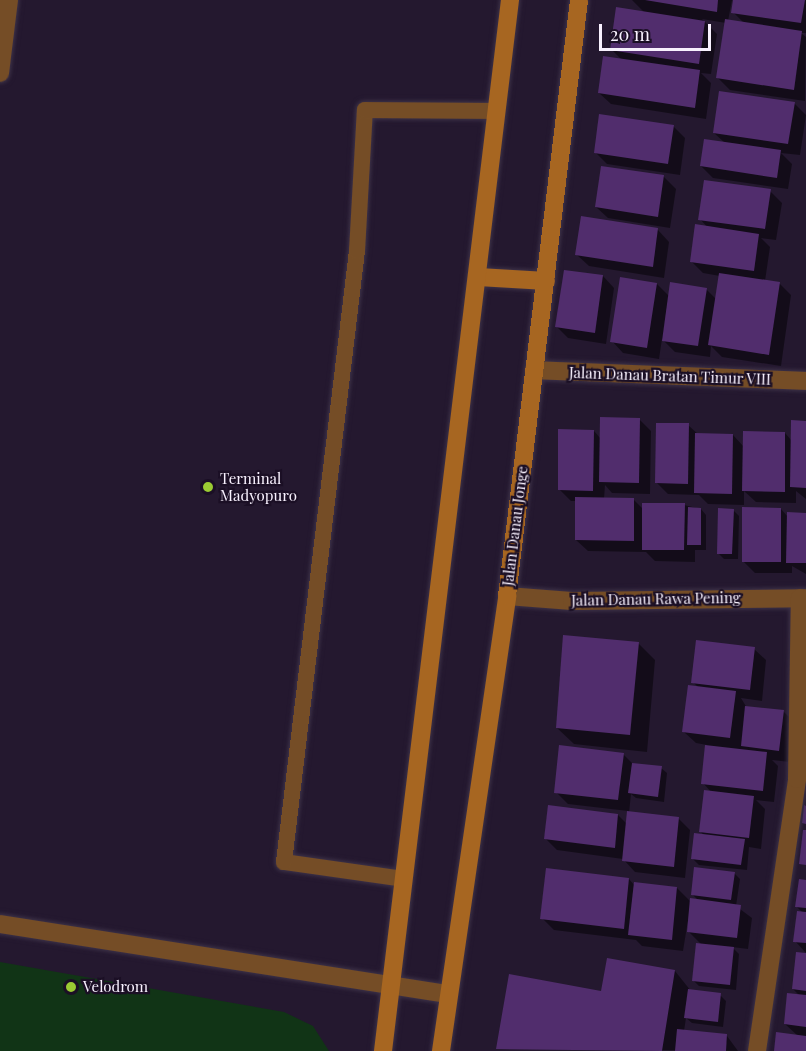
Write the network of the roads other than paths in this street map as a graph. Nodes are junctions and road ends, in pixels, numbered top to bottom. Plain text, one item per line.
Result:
1 (9, 0) edge
2 (510, 0) edge
3 (579, 0) edge
4 (0, 73) edge
5 (496, 111) junction
6 (479, 277) junction
7 (546, 281) junction
8 (534, 370) junction
9 (806, 381) edge
10 (507, 596) junction
11 (803, 598) edge
12 (802, 779) edge
13 (404, 879) junction
14 (0, 924) edge
15 (393, 987) junction
16 (449, 994) junction
17 (383, 1051) edge
18 (441, 1051) edge
19 (757, 1051) edge

1 - 4 street
2 - 5 main road
3 - 7 main road, Jalan Danau Jonge
5 - 6 main road
5 - 13 lane
6 - 7 main road
6 - 13 main road
7 - 8 main road, Jalan Danau Jonge
8 - 9 street, Jalan Danau Bratan Timur VIII
8 - 10 main road, Jalan Danau Jonge
10 - 11 street, Jalan Danau Rawa Pening
10 - 16 main road, Jalan Danau Jonge
11 - 12 street
12 - 19 street
13 - 15 main road
14 - 15 street
15 - 16 street
15 - 17 main road
16 - 18 main road, Jalan Danau Jonge

